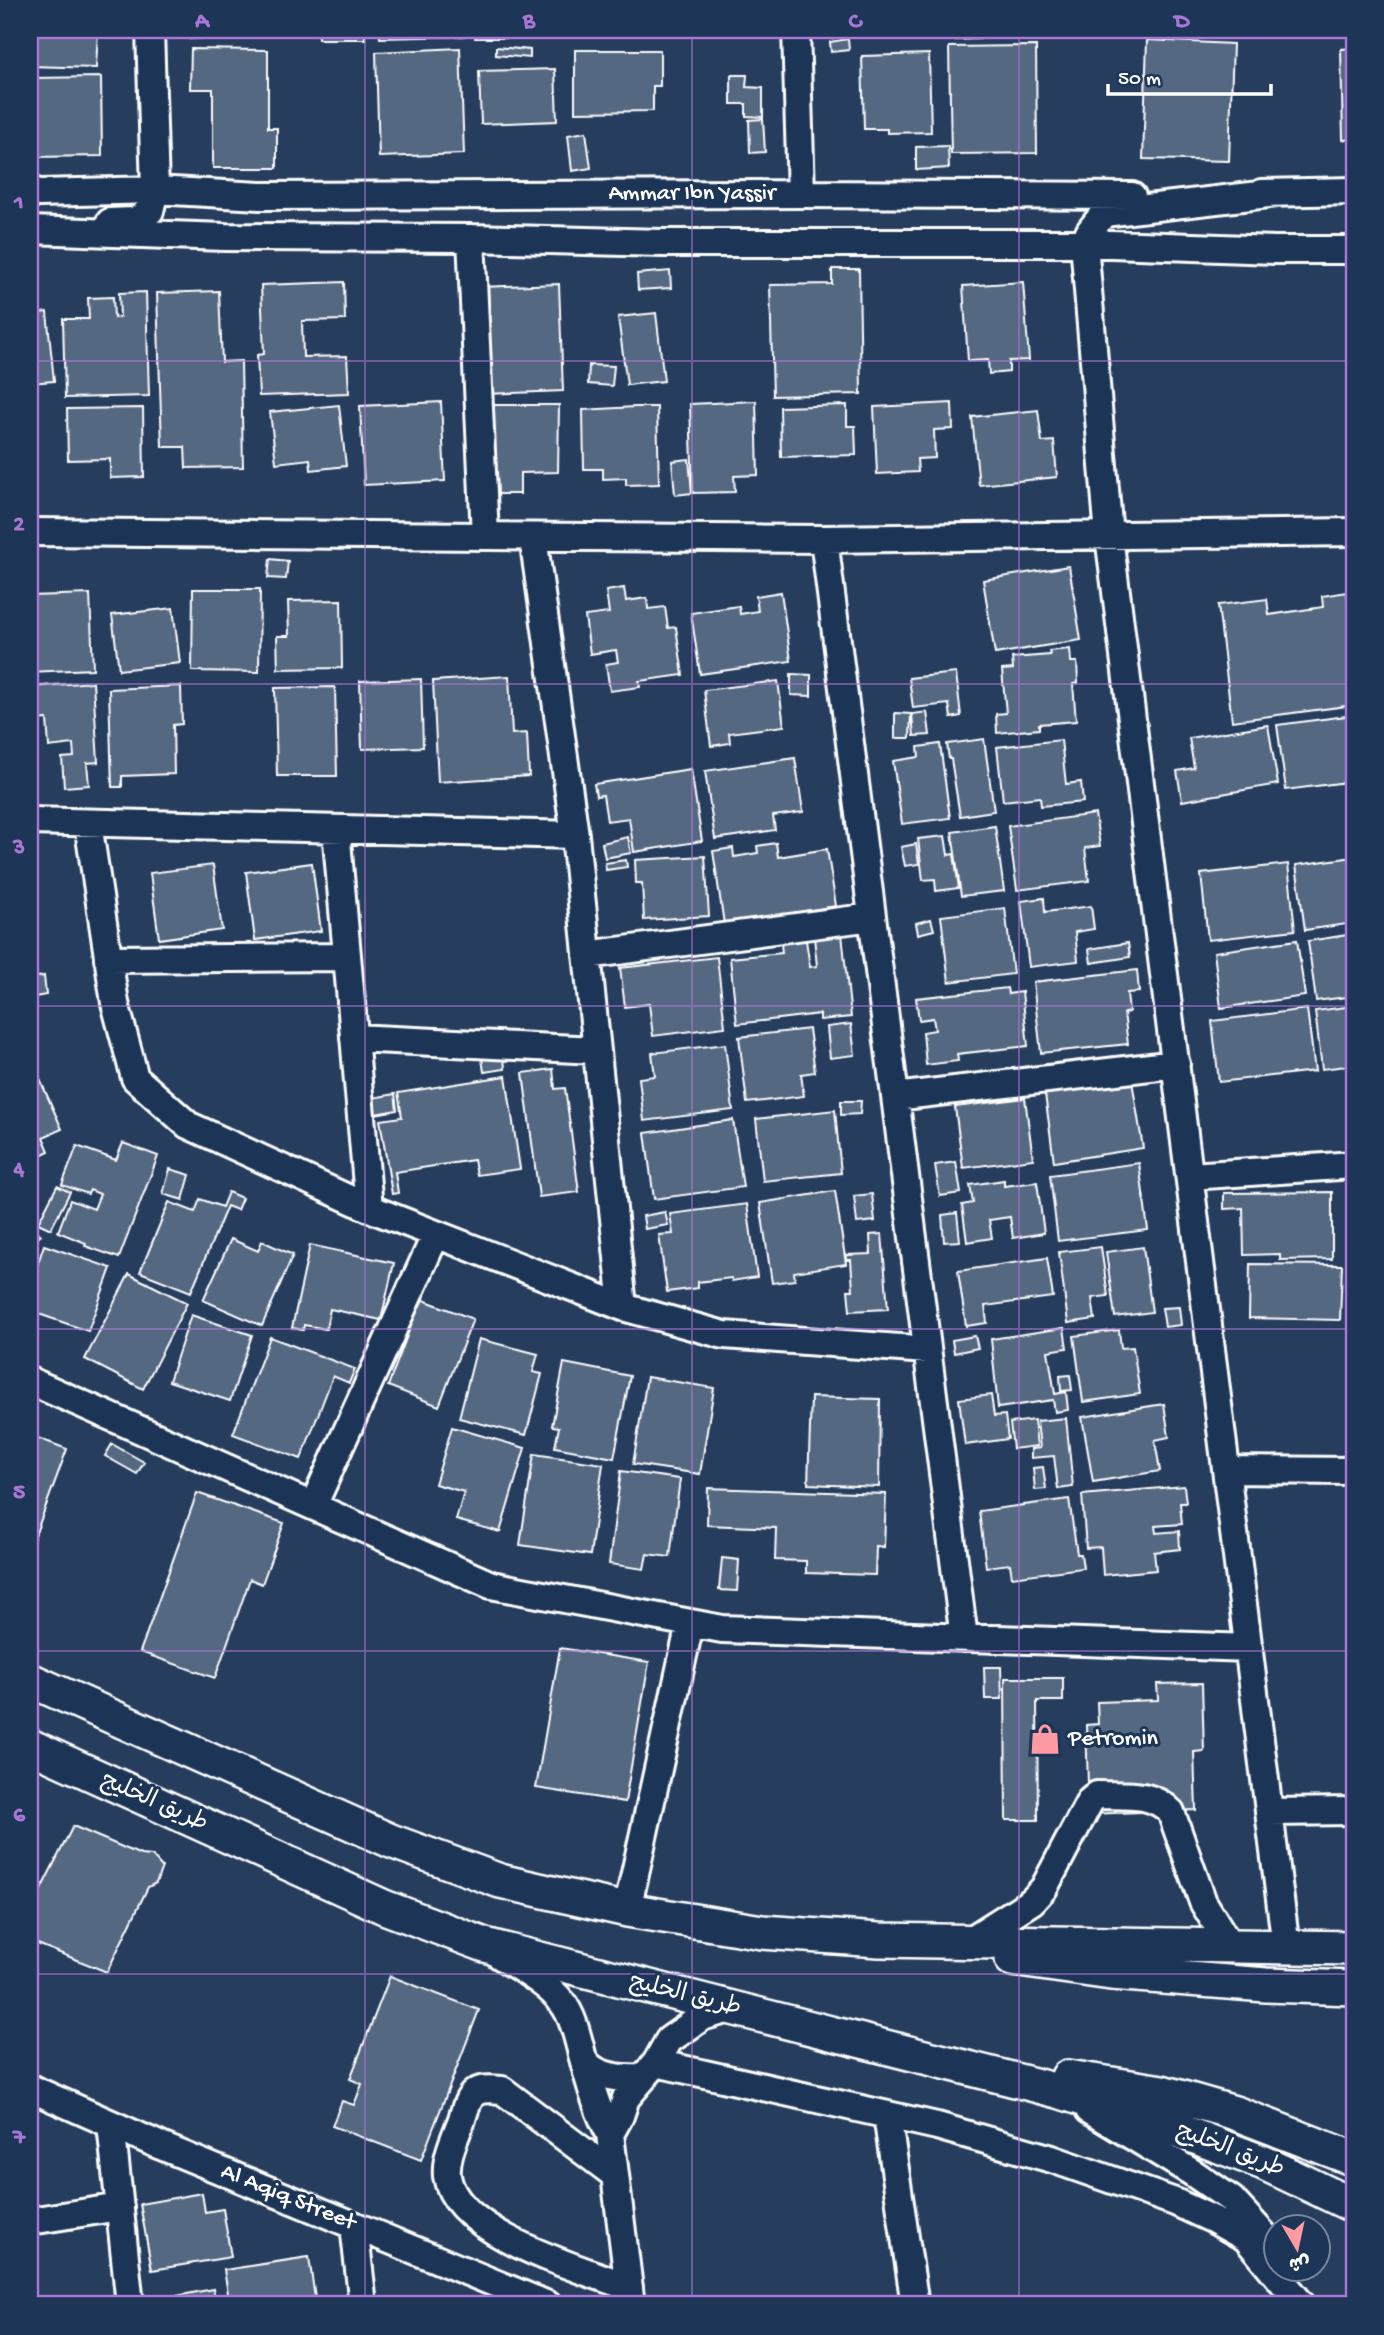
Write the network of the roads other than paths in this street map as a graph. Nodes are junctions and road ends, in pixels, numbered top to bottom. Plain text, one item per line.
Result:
1 (150, 30) edge
2 (796, 30) edge
3 (30, 190) edge
4 (155, 190) junction
5 (1354, 191) edge
6 (1277, 193) junction
7 (801, 194) junction
8 (30, 229) edge
9 (471, 238) junction
10 (1084, 243) junction
11 (1354, 250) edge
12 (30, 532) edge
13 (1354, 532) edge
14 (485, 536) junction
15 (1109, 536) junction
16 (533, 537) junction
17 (824, 539) junction
18 (30, 821) edge
19 (88, 823) junction
20 (336, 829) junction
21 (575, 835) junction
22 (872, 917) junction
23 (587, 955) junction
24 (347, 957) junction
25 (108, 958) junction
26 (354, 1038) junction
27 (596, 1051) junction
28 (1176, 1065) junction
29 (895, 1097) junction
30 (1354, 1164) edge
31 (1190, 1176) junction
32 (369, 1208) junction
33 (436, 1234) junction
34 (623, 1307) junction
35 (927, 1350) junction
36 (30, 1381) edge
37 (1227, 1470) junction
38 (1354, 1471) edge
39 (313, 1506) junction
40 (690, 1624) junction
41 (964, 1638) junction
42 (1249, 1648) junction
43 (30, 1680) edge
44 (30, 1746) edge
45 (1354, 1811) edge
46 (1269, 1812) junction
47 (626, 1910) junction
48 (878, 1940) junction
49 (969, 1941) junction
50 (485, 1945) junction
51 (1230, 1946) junction
52 (1286, 1947) junction
53 (1354, 1948) edge
54 (1354, 1988) edge
55 (733, 2008) junction
56 (896, 2049) junction
57 (584, 2060) junction
58 (648, 2071) junction
59 (30, 2088) edge
60 (1058, 2091) junction
61 (887, 2115) junction
62 (111, 2124) junction
63 (610, 2134) junction
64 (1354, 2159) edge
65 (615, 2175) junction
66 (1354, 2206) edge
67 (120, 2207) junction
68 (30, 2221) edge
69 (354, 2225) junction
70 (1262, 2232) edge
71 (1298, 2282) edge
72 (630, 2296) edge
73 (130, 2305) edge
74 (363, 2305) edge
75 (548, 2305) edge
76 (915, 2305) edge
77 (1303, 2305) edge
78 (1311, 2305) edge

1 - 4 street
2 - 7 street
3 - 4 street, Ammar Ibn Yassir
4 - 7 street, Ammar Ibn Yassir
4 - 8 street
5 - 6 street, Ammar Ibn Yassir
6 - 7 street, Ammar Ibn Yassir
6 - 10 street
8 - 9 street, Ammar Ibn Yassir
9 - 10 street, Ammar Ibn Yassir
9 - 14 street
10 - 11 street, Ammar Ibn Yassir
10 - 15 street
12 - 14 street
13 - 15 street
14 - 16 street
15 - 17 street
15 - 28 street
16 - 17 street
16 - 21 street
17 - 22 street
18 - 19 street
19 - 20 street
19 - 25 street
20 - 21 street
20 - 24 street
21 - 23 street
22 - 23 street
22 - 29 street
23 - 27 street
24 - 25 street
24 - 26 street
25 - 32 street
26 - 27 street
26 - 32 street
27 - 34 street
28 - 29 street
28 - 31 street
29 - 35 street
30 - 31 street
31 - 37 street
32 - 33 street
33 - 34 street
33 - 39 street
34 - 35 street
35 - 41 street
36 - 39 street
37 - 38 street
37 - 42 street
39 - 40 street
40 - 41 street
40 - 47 street
41 - 42 street
42 - 46 street
43 - 47 main road
44 - 50 main road, طريق الخليج
45 - 46 street
46 - 52 street
47 - 48 main road
48 - 49 main road
48 - 54 main road
49 - 51 main road
49 - 51 street
50 - 55 main road, طريق الخليج
50 - 57 street
51 - 52 main road
52 - 53 main road
55 - 56 main road, طريق الخليج
55 - 58 street
56 - 60 main road, طريق الخليج
56 - 64 main road
57 - 58 street
57 - 63 street
58 - 61 street
58 - 63 street
59 - 62 street, Al Aqiq Street
60 - 66 main road, طريق الخليج
60 - 70 street
61 - 76 street
61 - 77 street
62 - 67 street
62 - 69 street, Al Aqiq Street
63 - 65 street
65 - 72 street
65 - 72 street
67 - 68 street
67 - 73 street
69 - 74 street
69 - 75 street, Al Aqiq Street
71 - 78 street

